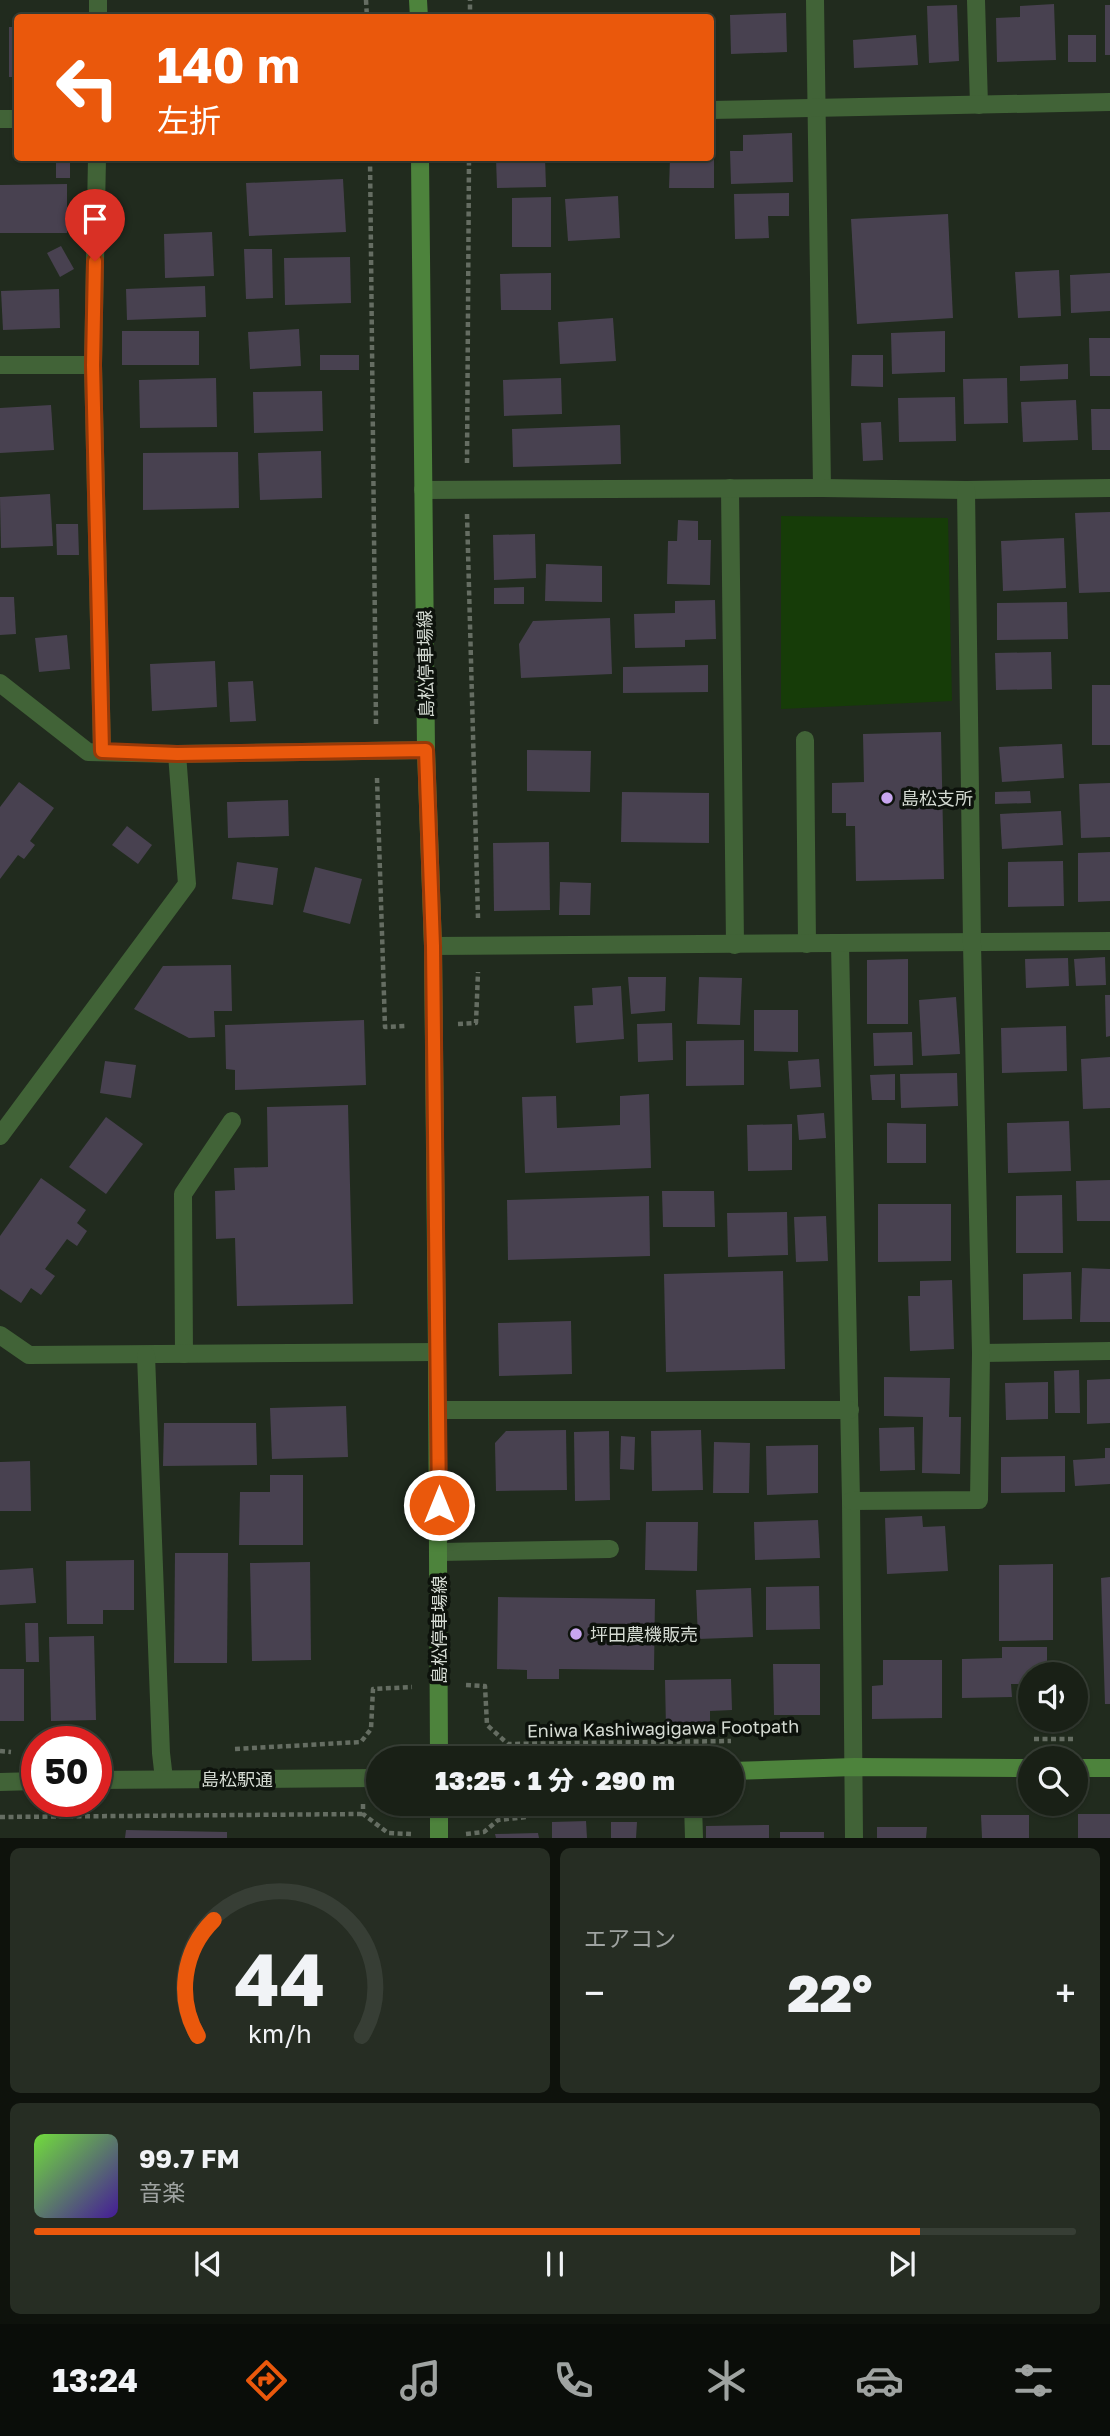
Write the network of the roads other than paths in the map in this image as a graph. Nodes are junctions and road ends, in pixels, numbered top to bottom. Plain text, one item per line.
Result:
1 (814, 0) edge
2 (976, 0) edge
3 (1110, 102) edge
4 (979, 105) junction
5 (817, 108) junction
6 (714, 110) edge
7 (97, 161) edge
8 (420, 161) edge
9 (0, 365) edge
10 (93, 365) junction
11 (730, 488) junction
12 (822, 488) junction
13 (1110, 488) edge
14 (423, 490) junction
15 (966, 490) junction
16 (0, 683) edge
17 (805, 740) dead end
18 (426, 750) junction
19 (102, 751) junction
20 (177, 754) junction
21 (1110, 941) edge
22 (807, 943) junction
23 (840, 943) junction
24 (972, 944) junction
25 (735, 945) junction
26 (433, 946) junction
27 (232, 1121) dead end
28 (0, 1136) edge
29 (0, 1335) edge
30 (1110, 1351) edge
31 (438, 1352) junction
32 (981, 1353) junction
33 (184, 1354) junction
34 (146, 1355) junction
35 (850, 1409) junction
36 (438, 1410) junction
37 (851, 1501) junction
38 (610, 1549) dead end
39 (439, 1552) junction
40 (439, 1746) edge
41 (854, 1767) junction
42 (1018, 1768) edge
43 (1088, 1768) edge
44 (1110, 1768) edge
45 (744, 1771) edge
46 (366, 1778) edge
47 (164, 1779) junction
48 (112, 1780) edge
49 (21, 1781) edge
50 (0, 1782) edge
51 (439, 1816) edge
52 (693, 1816) edge
53 (439, 1838) edge
54 (694, 1838) edge
55 (854, 1838) edge

1 - 5 street
2 - 4 street
3 - 4 street
4 - 5 street
5 - 6 street
5 - 12 street
7 - 10 street
8 - 14 main road, 島松停車場線
9 - 10 street
10 - 19 street
11 - 12 street
11 - 14 street
11 - 25 street
12 - 15 street
13 - 15 street
14 - 18 main road, 島松停車場線
15 - 24 street
16 - 19 street
17 - 22 street
18 - 20 street
18 - 26 main road, 島松停車場線
19 - 20 street
20 - 28 street
21 - 24 street
22 - 23 street
22 - 25 street
23 - 24 street
23 - 35 street
24 - 32 street
25 - 26 street
26 - 31 main road, 島松停車場線
27 - 33 street
29 - 34 street
30 - 32 street
31 - 33 street
31 - 36 main road, 島松停車場線
32 - 37 street
33 - 34 street
34 - 47 street
35 - 36 street
35 - 37 street
36 - 39 main road, 島松停車場線
37 - 41 street
38 - 39 street
39 - 40 main road, 島松停車場線
41 - 42 main road
41 - 45 main road
41 - 55 street
43 - 44 main road
46 - 47 street, 島松駅通
47 - 48 street, 島松駅通
49 - 50 street
51 - 53 main road
52 - 54 street

